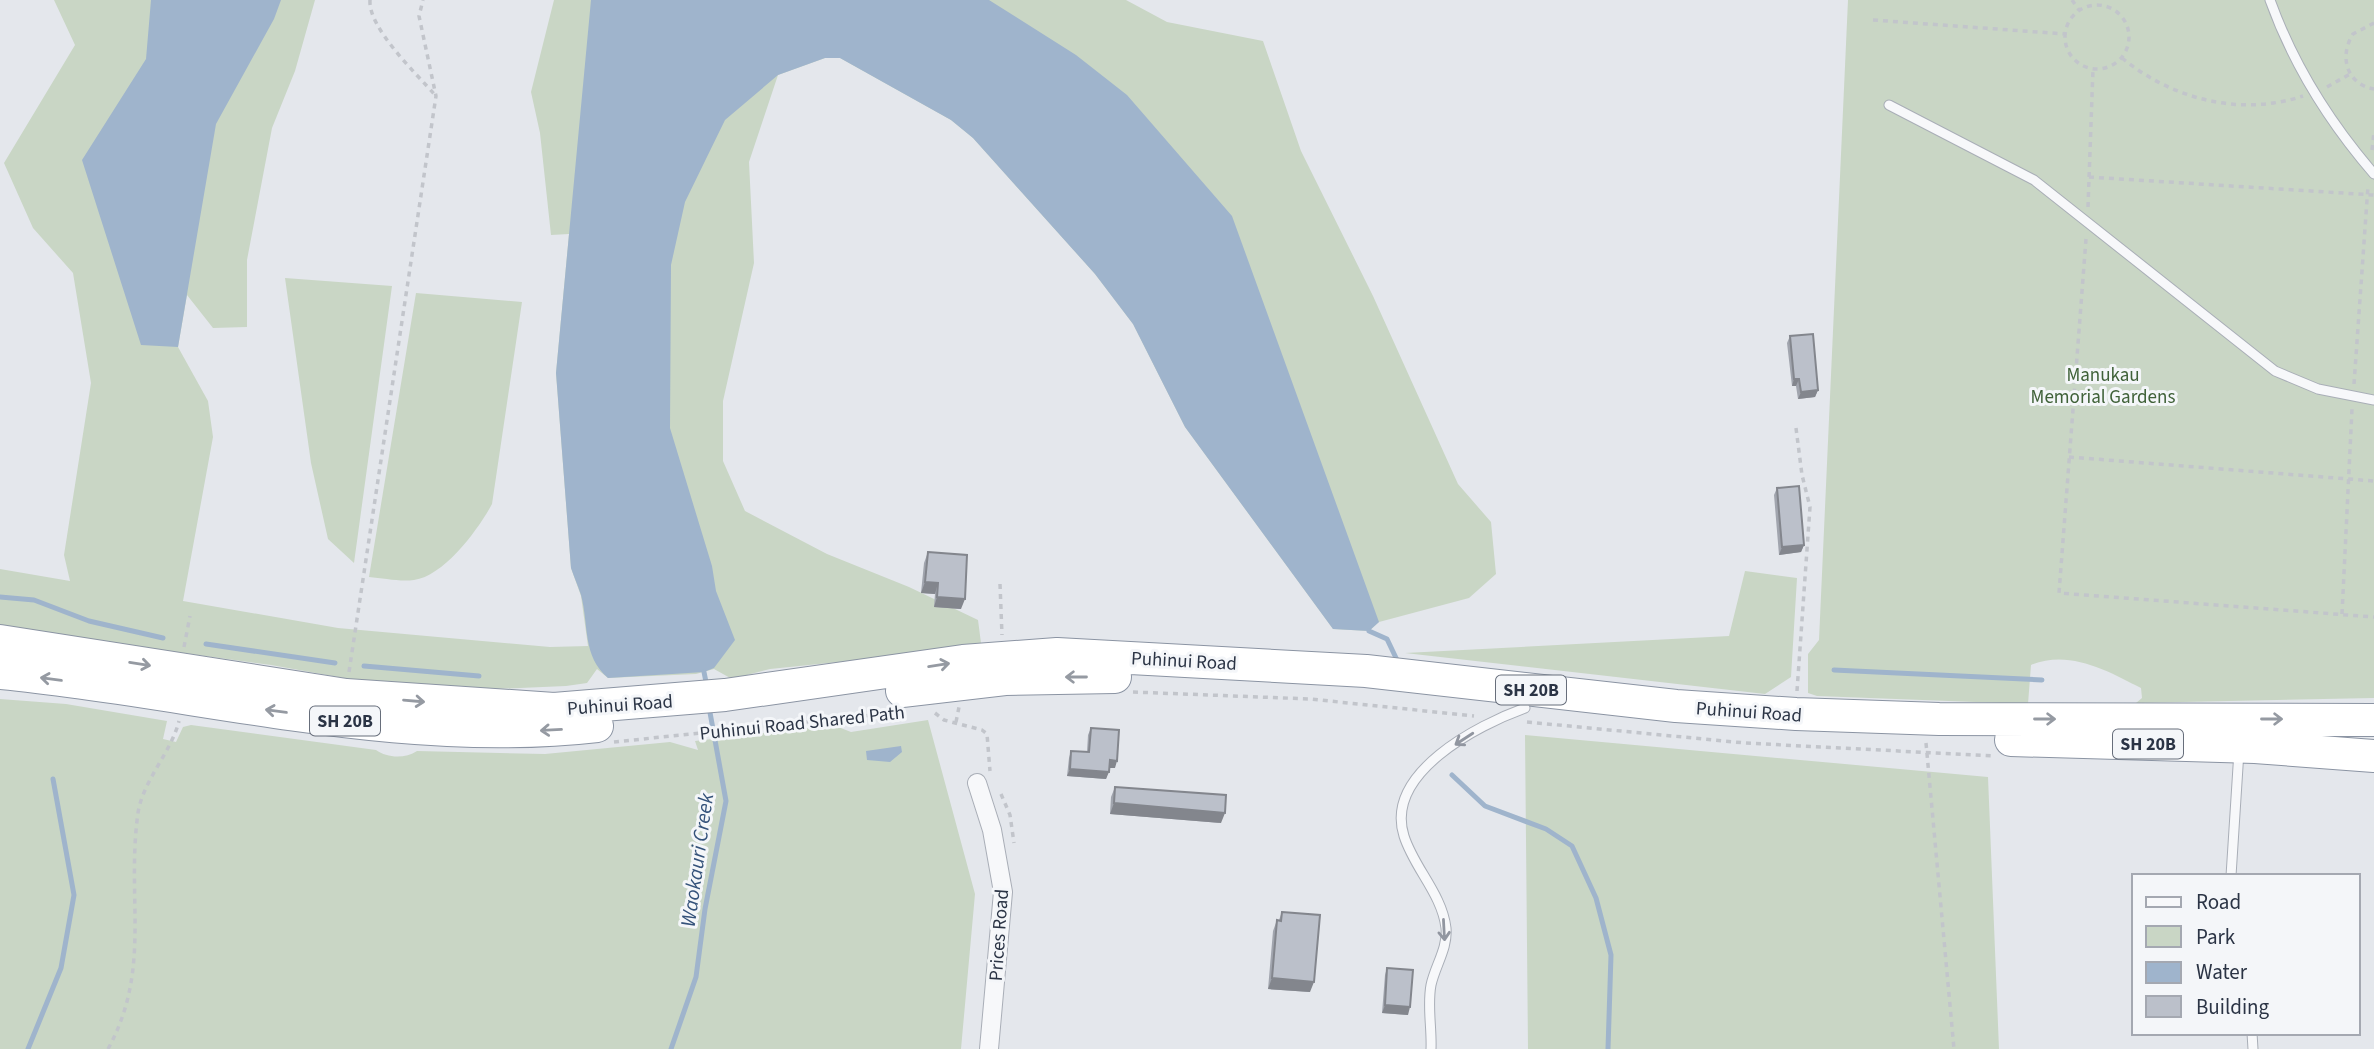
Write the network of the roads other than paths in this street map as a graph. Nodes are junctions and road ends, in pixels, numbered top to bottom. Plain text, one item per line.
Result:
1 (2270, 0) edge
2 (1889, 104) dead end
3 (2372, 172) edge
4 (2374, 400) edge
5 (0, 641) edge
6 (0, 673) edge
7 (726, 702) junction
8 (1525, 708) junction
9 (685, 716) junction
10 (2374, 720) edge
11 (2239, 746) junction
12 (2374, 755) edge
13 (976, 783) dead end
14 (2231, 874) edge
15 (989, 1049) edge
16 (1431, 1049) edge

1 - 3 lane
2 - 4 lane
5 -> 9 highway, Puhinui Road / SH 20B
9 -> 6 highway, Puhinui Road / SH 20B
8 -> 7 highway, Puhinui Road / SH 20B
7 - 9 highway, Puhinui Road / SH 20B
7 -> 10 highway, Puhinui Road / SH 20B
8 - 11 highway, Puhinui Road / SH 20B
8 -> 16 lane
11 - 12 highway, Puhinui Road / SH 20B
11 - 14 lane
13 - 15 street, Prices Road

